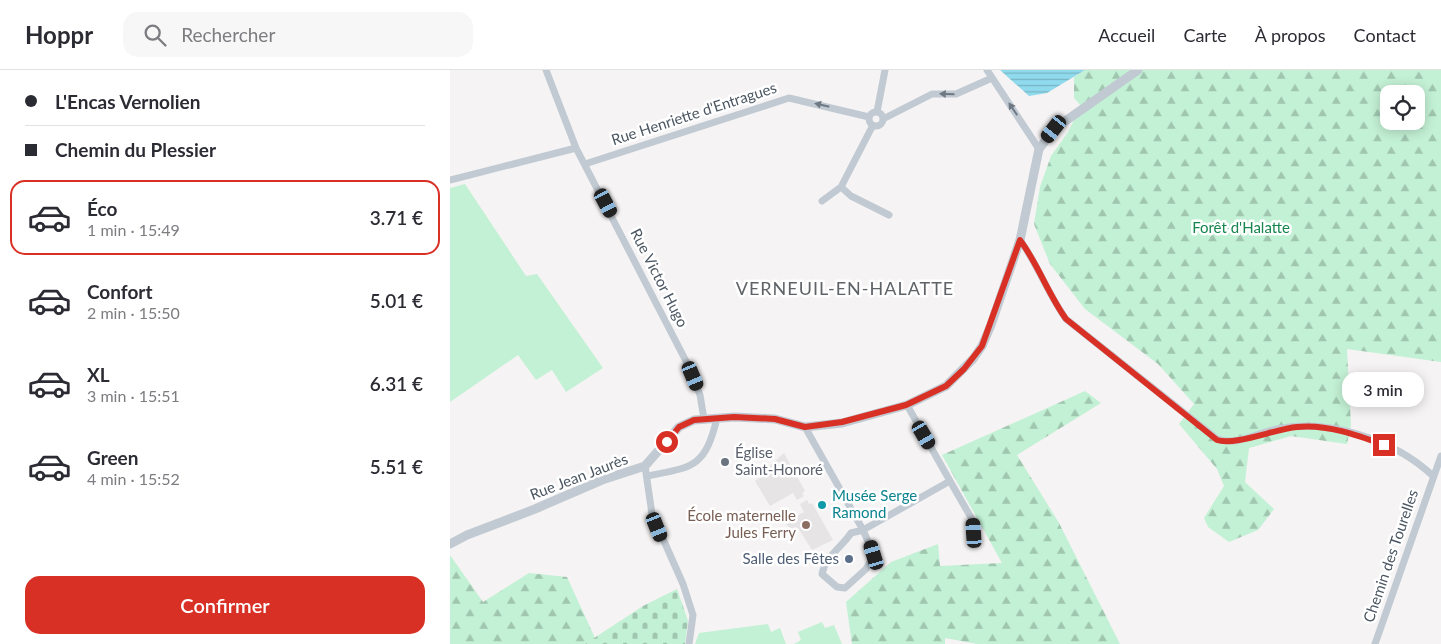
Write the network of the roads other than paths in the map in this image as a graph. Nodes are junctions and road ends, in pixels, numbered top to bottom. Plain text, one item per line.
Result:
1 (546, 70) edge
2 (885, 70) edge
3 (987, 70) edge
4 (1138, 70) edge
5 (992, 78) junction
6 (877, 112) junction
7 (869, 116) junction
8 (883, 119) junction
9 (873, 125) junction
10 (576, 148) junction
11 (1039, 148) junction
12 (586, 164) junction
13 (450, 180) edge
14 (841, 187) junction
15 (822, 201) dead end
16 (889, 215) dead end
17 (1020, 240) junction
18 (906, 405) junction
19 (704, 418) junction
20 (717, 418) junction
21 (805, 427) junction
22 (1441, 456) edge
23 (645, 466) junction
24 (647, 476) junction
25 (1433, 476) junction
26 (950, 481) junction
27 (863, 530) junction
28 (974, 533) dead end
29 (450, 544) edge
30 (689, 644) edge
31 (1375, 644) edge

1 - 10 street, Rue Victor Hugo
2 - 6 street
3 - 5 street
4 - 11 street
5 -> 8 street
11 -> 5 street
6 - 7 street
6 - 8 street
7 - 9 street
7 -> 12 street, Rue Henriette d'Entragues
8 - 9 street
9 - 14 street
10 - 12 street, Rue Victor Hugo
10 - 13 street
11 - 17 street
12 - 19 street, Rue Victor Hugo
14 - 15 street
14 - 16 street
17 - 18 street
17 - 25 street
18 - 21 street
18 - 26 street
19 - 20 street, Rue Jean Jaurès
19 - 23 street, Rue Jean Jaurès
20 - 21 street, Rue Jean Jaurès
20 - 24 street
21 - 27 street
22 - 25 street, Chemin des Tourelles
23 - 24 street
23 - 29 street, Rue Jean Jaurès
24 - 30 street
25 - 31 street, Chemin des Tourelles
26 - 27 street
26 - 28 street
27 - 27 street

